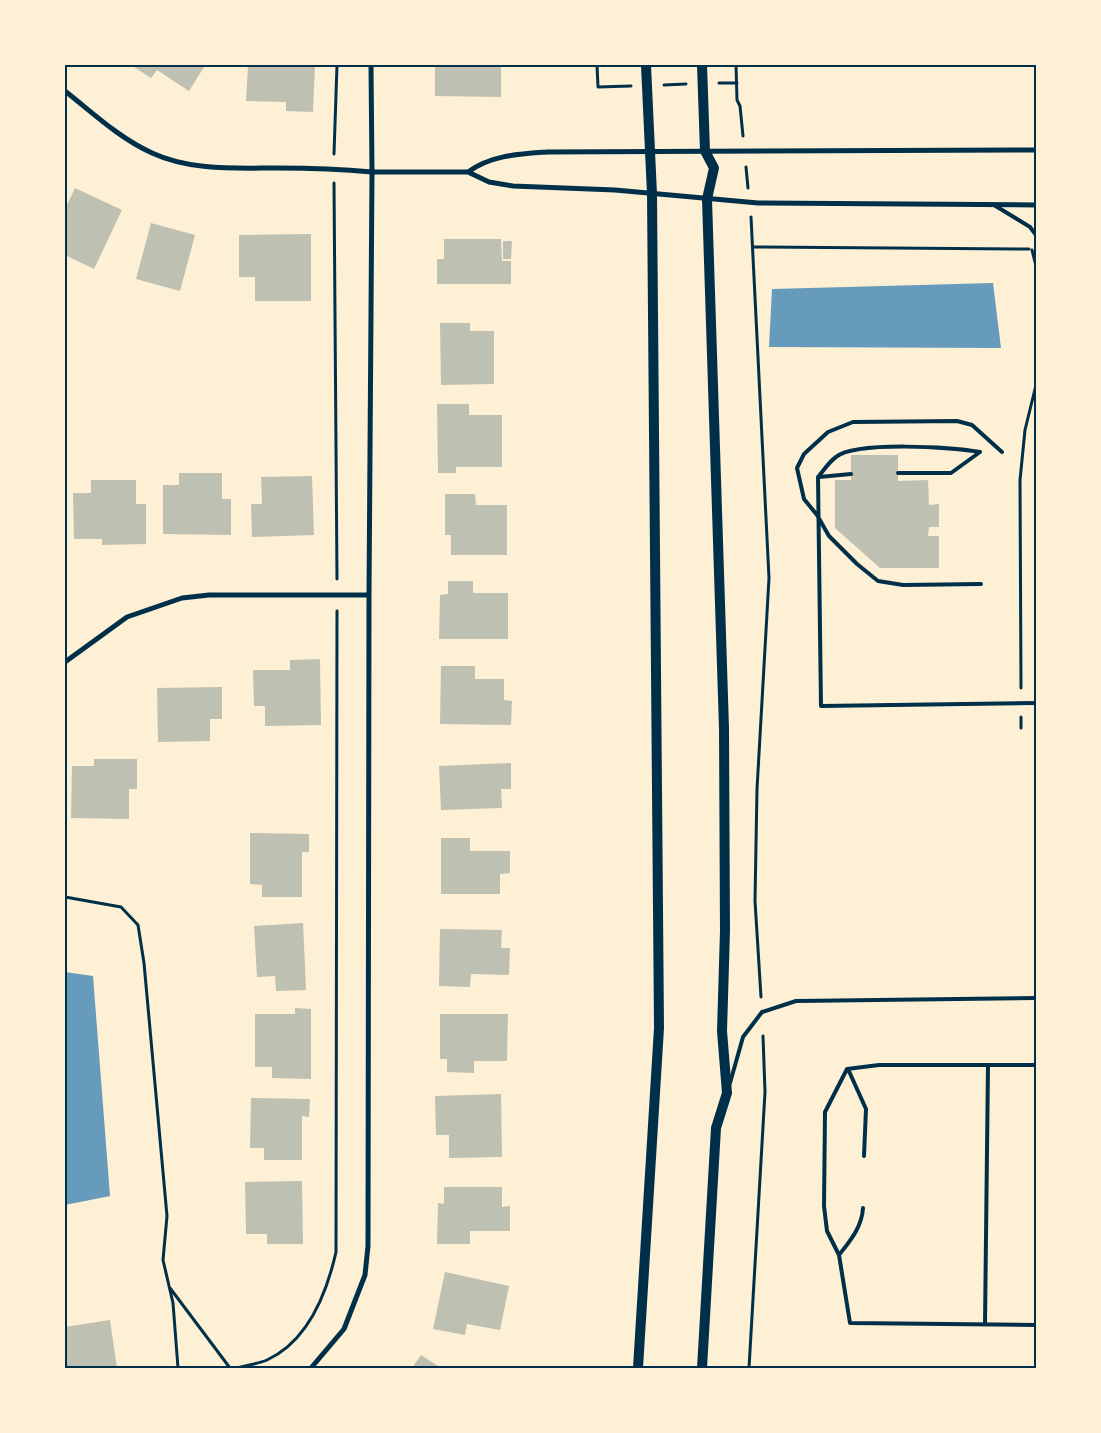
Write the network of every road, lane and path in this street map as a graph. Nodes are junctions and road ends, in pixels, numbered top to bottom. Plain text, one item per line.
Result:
1 (337, 65) edge
2 (371, 65) edge
3 (646, 65) edge
4 (702, 65) edge
5 (736, 65) edge
6 (65, 91) edge
7 (1036, 150) edge
8 (705, 151) junction
9 (745, 151) junction
10 (651, 152) junction
11 (333, 168) junction
12 (372, 172) junction
13 (468, 172) junction
14 (652, 194) junction
15 (707, 199) junction
16 (750, 203) junction
17 (994, 205) junction
18 (1036, 205) edge
19 (1036, 235) edge
20 (754, 247) junction
21 (1034, 249) edge
22 (1036, 266) edge
23 (1036, 385) edge
24 (1002, 452) dead end
25 (898, 473) dead end
26 (851, 474) dead end
27 (818, 477) junction
28 (817, 515) junction
29 (980, 584) dead end
30 (369, 594) junction
31 (338, 595) junction
32 (65, 662) edge
33 (1036, 703) edge
34 (1022, 704) junction
35 (1021, 728) dead end
36 (65, 897) edge
37 (1036, 998) edge
38 (762, 1012) junction
39 (988, 1065) junction
40 (1036, 1065) edge
41 (848, 1069) junction
42 (727, 1093) junction
43 (864, 1156) dead end
44 (862, 1208) dead end
45 (839, 1255) junction
46 (169, 1286) junction
47 (985, 1324) junction
48 (1036, 1325) edge
49 (178, 1368) edge
50 (230, 1368) edge
51 (237, 1368) edge
52 (311, 1368) edge
53 (638, 1368) edge
54 (702, 1368) edge
55 (749, 1368) edge

1 - 11 path
2 - 12 street
3 - 10 main road
4 - 8 main road
5 - 9 path
6 - 11 street
7 - 9 street
8 - 9 street
8 - 10 street
8 - 15 main road
9 - 16 path
10 - 13 street
10 - 14 main road
11 - 12 street
11 - 31 path
12 - 13 street
12 - 30 street
13 - 14 street
14 - 15 street
14 - 53 main road
15 - 16 street
15 - 42 main road
16 - 17 street
16 - 20 path
17 - 18 street
17 - 19 lane
20 - 21 path
20 - 38 path
21 - 22 path
23 - 34 path
24 - 28 lane
25 - 27 lane
26 - 27 lane
27 - 28 lane
28 - 29 lane
28 - 34 lane
30 - 31 street
30 - 52 street
31 - 32 street
31 - 51 path
33 - 34 lane
34 - 35 path
36 - 46 path
37 - 38 lane
38 - 42 lane
38 - 55 path
39 - 40 lane
39 - 41 lane
39 - 47 lane
41 - 43 lane
41 - 45 lane
42 - 54 main road
44 - 45 lane
45 - 47 lane
46 - 49 path
46 - 50 path
47 - 48 lane

